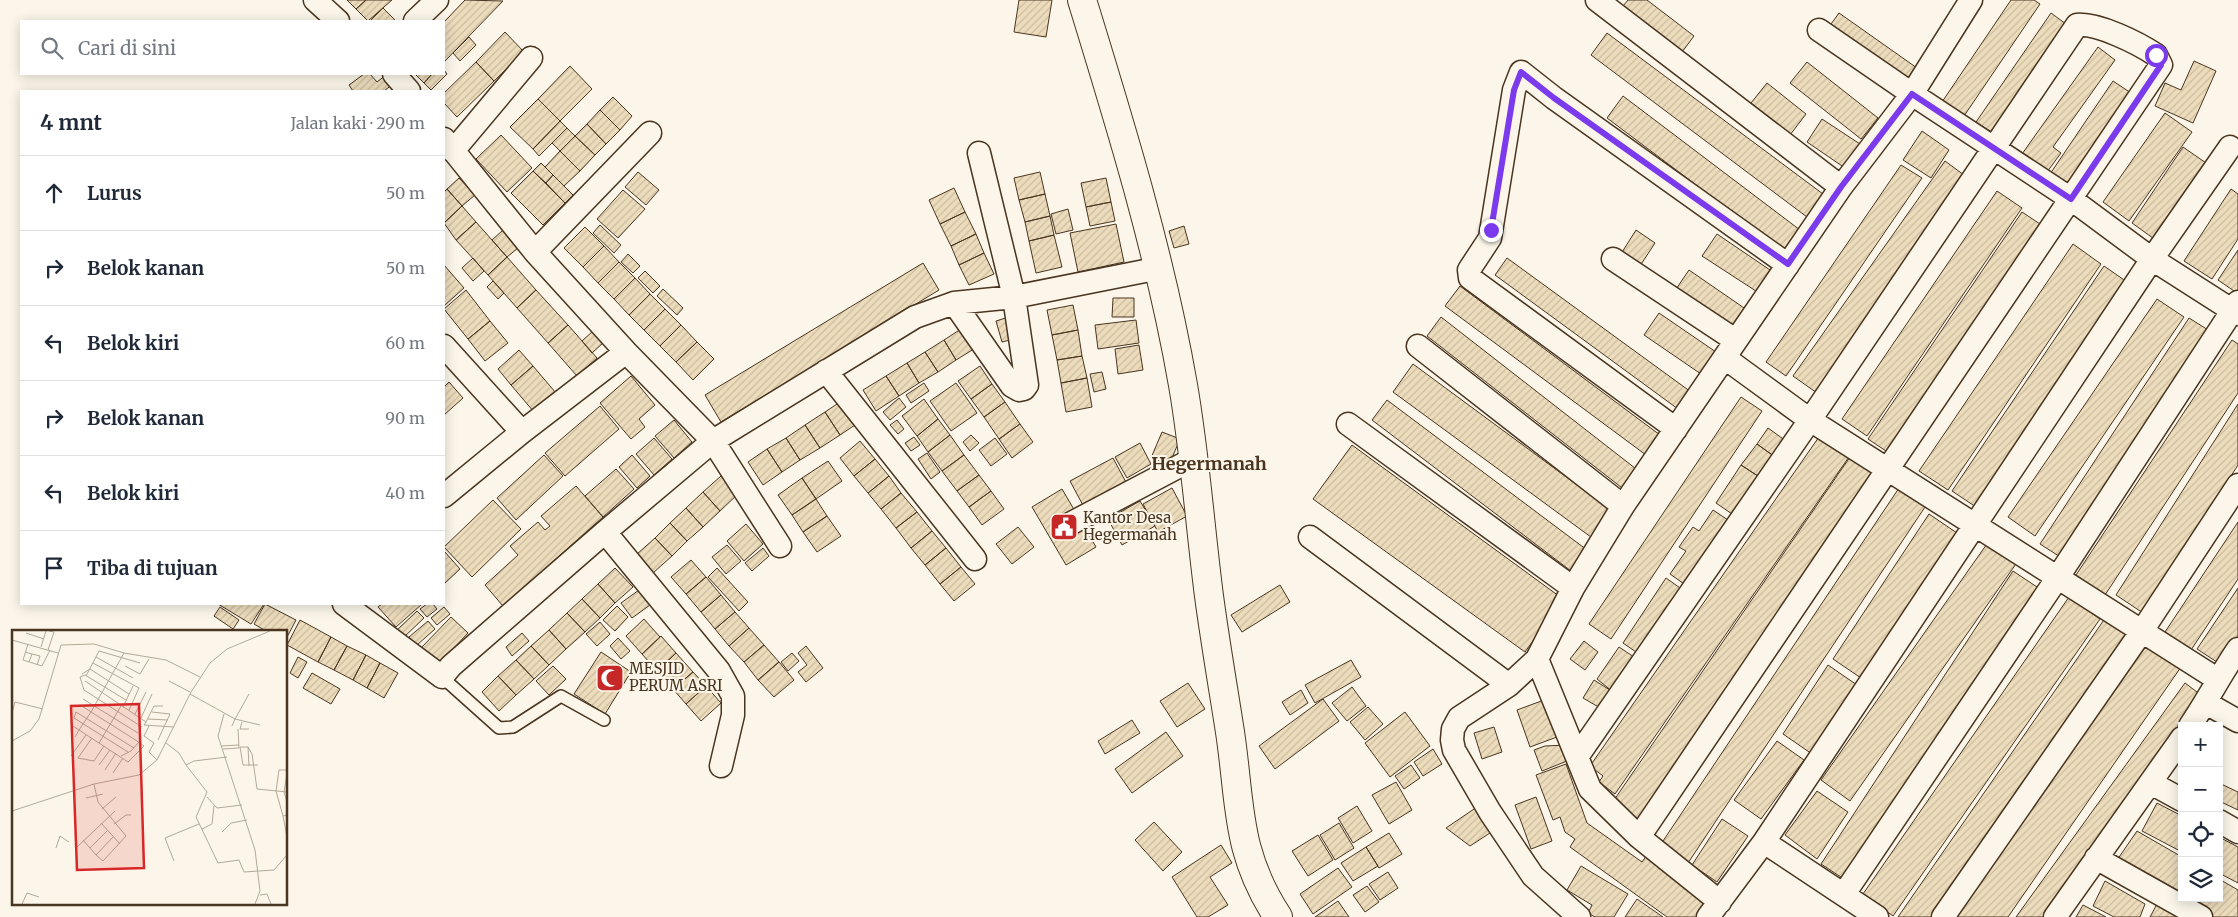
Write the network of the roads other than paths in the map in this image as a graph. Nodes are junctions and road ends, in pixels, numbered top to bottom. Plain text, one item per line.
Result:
1 (315, 0) edge
2 (437, 0) edge
3 (1082, 0) edge
4 (1597, 0) edge
5 (1972, 0) edge
6 (337, 20) edge
7 (416, 20) edge
8 (1819, 30) dead end
9 (531, 58) dead end
10 (395, 75) edge
11 (409, 90) edge
12 (1912, 94) junction
13 (650, 133) dead end
14 (448, 145) edge
15 (2230, 147) dead end
16 (1992, 148) junction
17 (979, 153) dead end
18 (1841, 187) junction
19 (2071, 199) junction
20 (535, 252) junction
21 (1613, 259) dead end
22 (2152, 260) junction
23 (1788, 264) junction
24 (1160, 268) junction
25 (1014, 297) junction
26 (954, 303) junction
27 (2236, 309) edge
28 (1418, 346) dead end
29 (445, 347) edge
30 (1730, 349) junction
31 (626, 352) junction
32 (826, 372) junction
33 (1810, 420) junction
34 (1348, 424) dead end
35 (1676, 429) junction
36 (522, 432) junction
37 (713, 441) junction
38 (1193, 459) junction
39 (1887, 469) junction
40 (2238, 484) edge
41 (445, 495) edge
42 (1623, 506) junction
43 (1975, 524) junction
44 (1064, 527) dead end
45 (605, 532) junction
46 (1310, 537) dead end
47 (780, 546) dead end
48 (975, 559) dead end
49 (2058, 577) junction
50 (1573, 588) junction
51 (345, 605) edge
52 (2142, 631) junction
53 (2238, 649) edge
54 (1537, 659) junction
55 (442, 677) junction
56 (2217, 679) junction
57 (1509, 684) junction
58 (2206, 703) junction
59 (604, 720) dead end
60 (2238, 721) edge
61 (2193, 722) edge
62 (2178, 744) edge
63 (1576, 757) junction
64 (721, 766) dead end
65 (2150, 783) junction
66 (2178, 798) edge
67 (2223, 823) edge
68 (2238, 832) edge
69 (1639, 837) junction
70 (1764, 842) junction
71 (2096, 858) junction
72 (1844, 894) junction
73 (1714, 910) edge
74 (1278, 917) edge
75 (1579, 917) edge
76 (1877, 917) edge
77 (1943, 917) edge
78 (2055, 917) edge
79 (2202, 917) edge

1 - 6 street
2 - 7 street
3 - 24 street
4 - 18 street
5 - 12 street
8 - 12 street
9 - 14 street
10 - 11 street
12 - 16 street
12 - 18 street
13 - 20 street
14 - 20 street
15 - 22 street
16 - 19 street
16 - 19 street
16 - 33 street
17 - 25 street
18 - 23 street
19 - 22 street
19 - 39 street
20 - 31 street
21 - 30 street
22 - 27 street
22 - 43 street
23 - 30 street
23 - 35 street
24 - 25 street
24 - 38 street
25 - 26 street
25 - 26 street
26 - 32 street
27 - 49 street
28 - 42 street
29 - 36 street
30 - 33 street
30 - 35 street
31 - 36 street
31 - 37 street
32 - 37 street
32 - 48 street
33 - 39 street
33 - 63 street
34 - 50 street
35 - 42 street
36 - 41 street
37 - 45 street
37 - 47 street
38 - 44 street
38 - 74 street
39 - 43 street
39 - 69 street
40 - 52 street
42 - 50 street
43 - 49 street
43 - 70 street
45 - 55 street
45 - 64 street
46 - 57 street
49 - 52 street
49 - 72 street
50 - 54 street
51 - 55 street
52 - 56 street
52 - 77 street
53 - 56 street
54 - 57 street
54 - 63 street
55 - 59 lane
56 - 58 street
57 - 75 street
58 - 60 street
58 - 61 street
62 - 65 street
63 - 69 street
65 - 66 street
65 - 71 street
67 - 68 street
69 - 73 street
70 - 72 street
70 - 73 street
71 - 78 street
71 - 79 street
72 - 76 street

